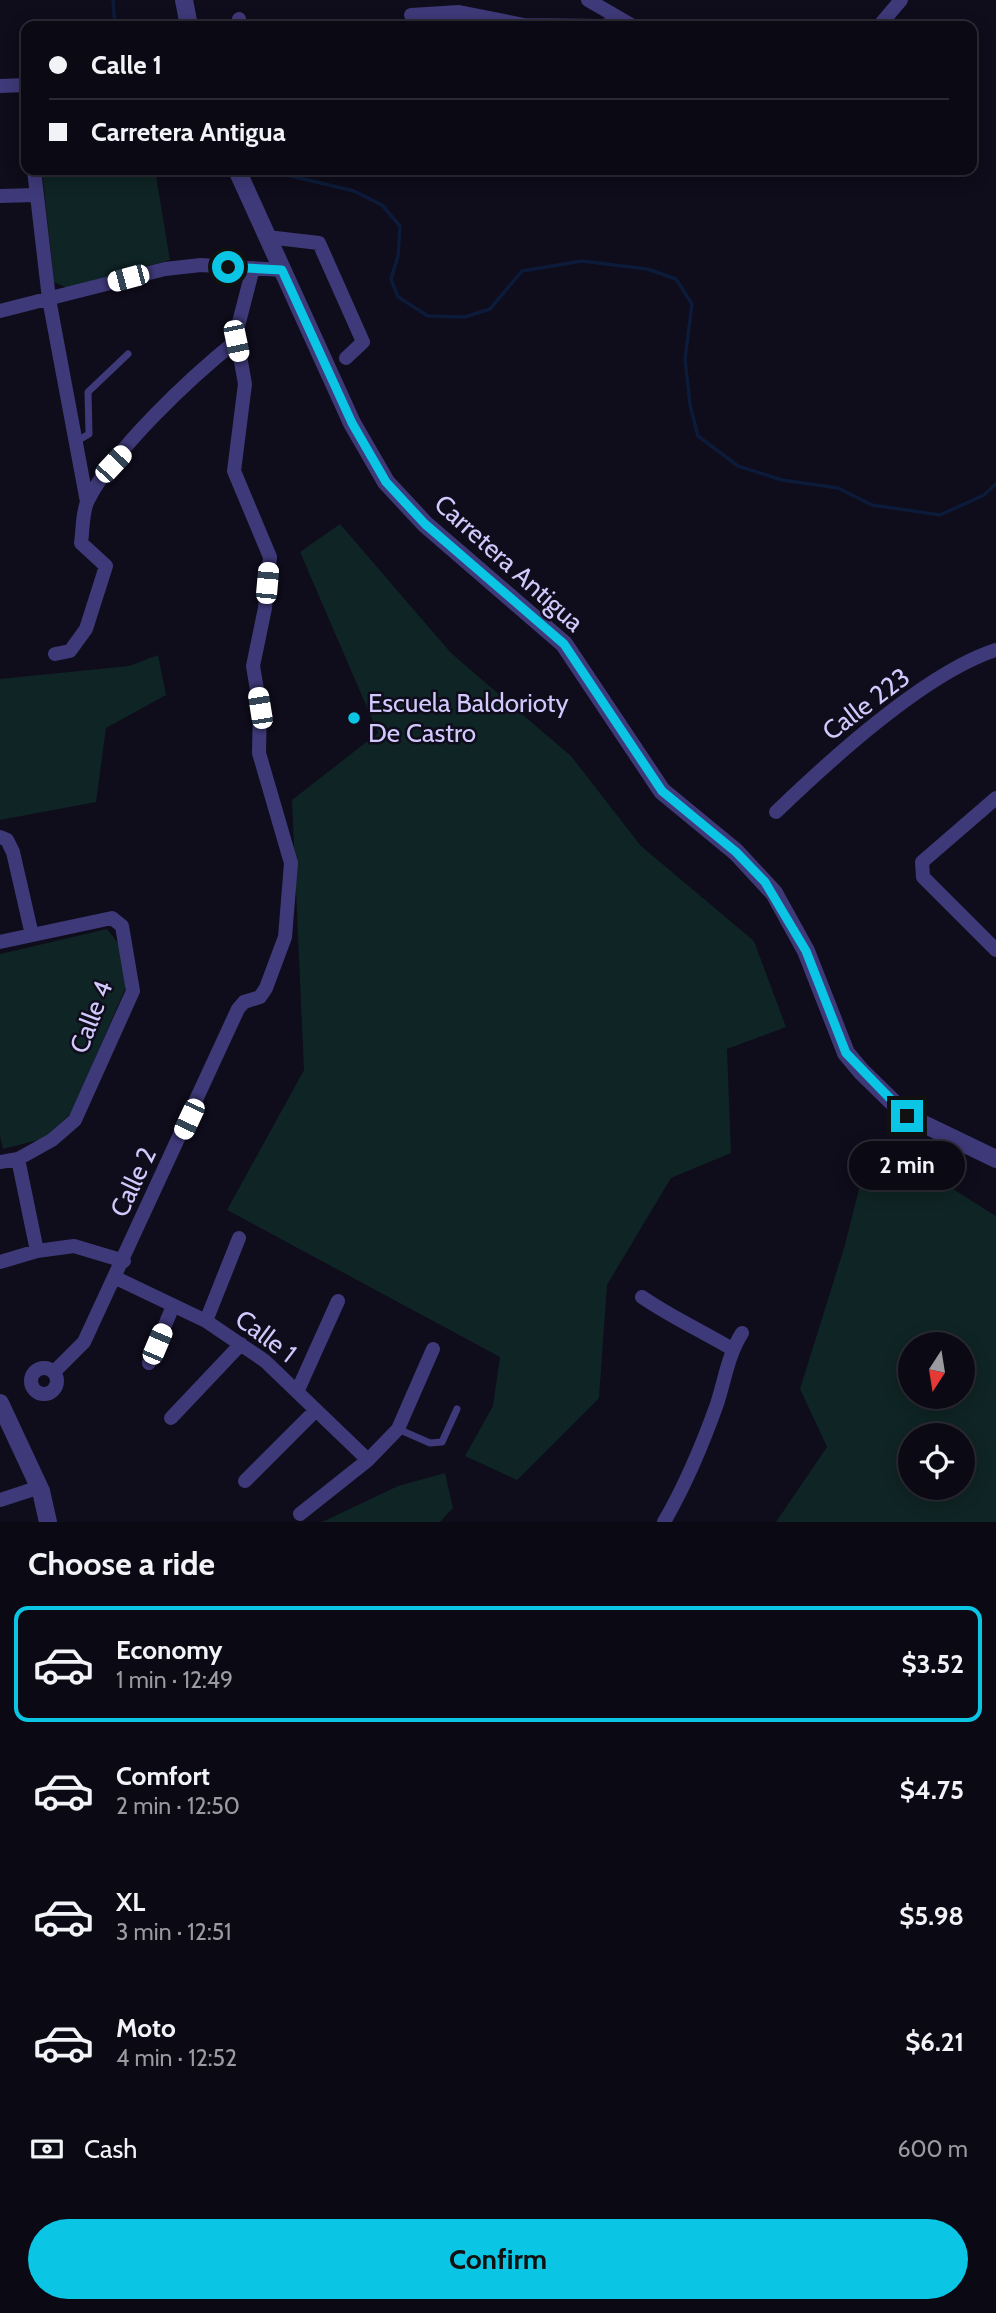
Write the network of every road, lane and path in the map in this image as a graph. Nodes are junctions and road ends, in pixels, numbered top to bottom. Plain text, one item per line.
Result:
1 (184, 0) edge
2 (901, 0) edge
3 (599, 1) edge
4 (411, 15) dead end
5 (188, 21) edge
6 (504, 21) edge
7 (622, 21) edge
8 (883, 21) edge
9 (21, 85) edge
10 (0, 86) edge
11 (34, 175) edge
12 (239, 175) edge
13 (36, 195) junction
14 (0, 196) edge
15 (267, 237) junction
16 (253, 268) junction
17 (282, 270) junction
18 (49, 299) junction
19 (0, 311) edge
20 (236, 341) junction
21 (128, 354) dead end
22 (346, 358) dead end
23 (78, 441) junction
24 (87, 502) junction
25 (996, 650) edge
26 (55, 654) dead end
27 (996, 798) edge
28 (776, 812) dead end
29 (0, 837) edge
30 (32, 934) junction
31 (0, 942) edge
32 (995, 949) edge
33 (18, 1159) junction
34 (996, 1159) edge
35 (0, 1162) edge
36 (239, 1238) dead end
37 (37, 1251) junction
38 (124, 1261) junction
39 (0, 1262) edge
40 (116, 1278) junction
41 (642, 1297) dead end
42 (338, 1301) dead end
43 (173, 1306) junction
44 (206, 1321) junction
45 (742, 1333) dead end
46 (241, 1344) junction
47 (433, 1349) dead end
48 (732, 1349) junction
49 (149, 1363) dead end
50 (54, 1372) dead end
51 (298, 1392) junction
52 (0, 1403) edge
53 (457, 1409) dead end
54 (316, 1410) junction
55 (171, 1418) dead end
56 (398, 1429) junction
57 (368, 1460) junction
58 (245, 1480) dead end
59 (40, 1488) junction
60 (0, 1500) edge
61 (300, 1514) dead end
62 (48, 1522) edge
63 (664, 1522) edge

1 - 5 street
2 - 8 street
3 - 7 street
4 - 6 street
9 - 10 street
11 - 13 street
12 - 15 street, Carretera Antigua
13 - 14 street
13 - 18 street
15 - 17 street, Carretera Antigua
15 - 22 street
16 - 17 street
16 - 18 street
16 - 20 street
17 - 34 street, Carretera Antigua
18 - 19 street
18 - 23 street
20 - 24 street
20 - 38 street, Calle 2
21 - 23 lane
23 - 24 street
24 - 26 street
25 - 28 street, Calle 223
27 - 32 street
29 - 30 street
30 - 31 street, Calle 4
30 - 33 street, Calle 4
33 - 35 street, Calle 4
33 - 37 street
36 - 44 street
37 - 38 street
37 - 39 street
38 - 40 street, Calle 2
40 - 43 street, Calle 1
40 - 50 street, Calle 2
41 - 48 street
42 - 51 street
43 - 44 street, Calle 1
43 - 49 street
44 - 46 street, Calle 1
45 - 48 street
46 - 51 street, Calle 1
46 - 55 street
47 - 56 street
48 - 63 street
51 - 54 street, Calle 1
52 - 59 street
53 - 56 lane
54 - 57 street, Calle 1
54 - 58 street
56 - 57 street
57 - 61 street
59 - 60 street
59 - 62 street

